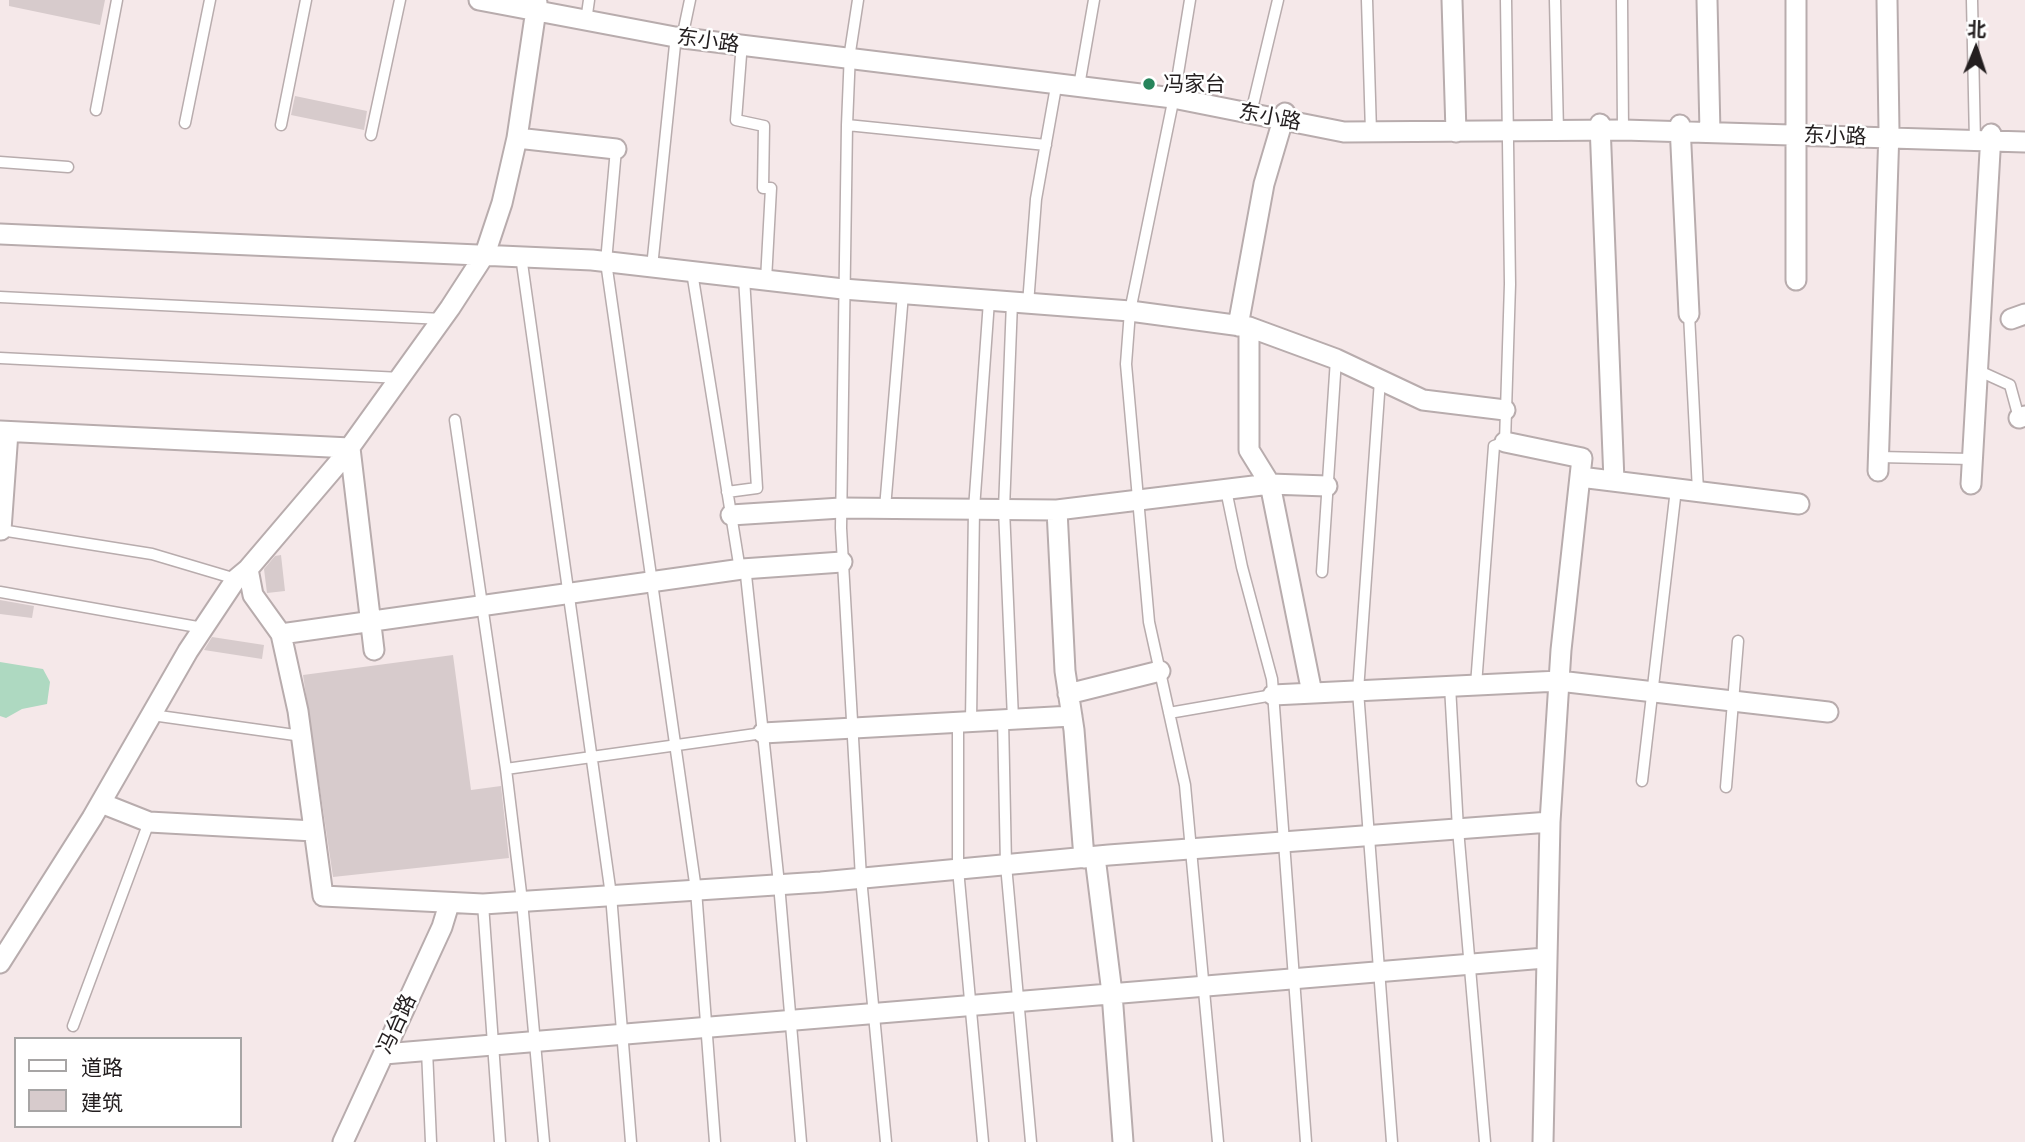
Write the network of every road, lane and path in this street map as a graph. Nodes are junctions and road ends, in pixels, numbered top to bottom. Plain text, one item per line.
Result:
1 (117, 0) edge
2 (210, 0) edge
3 (306, 0) edge
4 (400, 0) edge
5 (479, 0) edge
6 (690, 0) edge
7 (858, 0) edge
8 (1094, 0) edge
9 (1190, 0) edge
10 (1278, 0) edge
11 (1367, 0) edge
12 (1452, 0) edge
13 (1506, 0) edge
14 (1555, 0) edge
15 (1622, 0) edge
16 (1707, 0) edge
17 (1796, 0) edge
18 (1886, 0) edge
19 (1972, 0) edge
20 (532, 5) edge
21 (588, 11) edge
22 (679, 33) junction
23 (742, 42) junction
24 (850, 56) junction
25 (1058, 80) junction
26 (1079, 83) junction
27 (1174, 95) junction
28 (96, 110) dead end
29 (1252, 110) junction
30 (1284, 116) junction
31 (184, 123) dead end
32 (281, 125) dead end
33 (847, 125) junction
34 (1558, 127) junction
35 (1600, 127) junction
36 (1623, 127) junction
37 (1508, 128) junction
38 (1680, 128) junction
39 (1455, 129) junction
40 (1710, 129) junction
41 (1371, 130) junction
42 (1797, 131) junction
43 (1889, 134) junction
44 (2025, 134) edge
45 (371, 135) dead end
46 (517, 138) junction
47 (1983, 138) junction
48 (2025, 142) edge
49 (1046, 145) junction
50 (616, 149) joint
51 (0, 162) edge
52 (68, 167) dead end
53 (0, 234) edge
54 (485, 254) junction
55 (521, 256) junction
56 (606, 262) junction
57 (652, 267) junction
58 (692, 272) junction
59 (744, 278) junction
60 (766, 280) junction
61 (1796, 280) dead end
62 (843, 289) junction
63 (903, 294) junction
64 (0, 297) edge
65 (989, 301) junction
66 (1020, 303) junction
67 (1130, 312) junction
68 (1689, 314) joint
69 (442, 319) junction
70 (1243, 326) junction
71 (0, 358) edge
72 (1336, 359) junction
73 (1977, 370) junction
74 (401, 378) junction
75 (1380, 380) junction
76 (1505, 410) junction
77 (2022, 417) edge
78 (455, 420) dead end
79 (4, 432) edge
80 (1506, 442) junction
81 (349, 448) junction
82 (1971, 459) junction
83 (1879, 464) joint
84 (1580, 477) junction
85 (1614, 481) junction
86 (1270, 484) junction
87 (1972, 484) dead end
88 (1327, 486) junction
89 (1676, 489) junction
90 (1226, 490) junction
91 (1698, 491) junction
92 (727, 492) junction
93 (1136, 501) junction
94 (1799, 504) dead end
95 (841, 508) junction
96 (884, 508) junction
97 (974, 509) junction
98 (1004, 509) junction
99 (1057, 510) junction
100 (731, 515) junction
101 (1, 530) edge
102 (842, 562) junction
103 (742, 569) junction
104 (1322, 572) dead end
105 (242, 574) junction
106 (652, 581) junction
107 (0, 592) edge
108 (568, 592) junction
109 (481, 605) junction
110 (370, 621) junction
111 (204, 628) junction
112 (281, 634) junction
113 (1738, 641) dead end
114 (374, 650) dead end
115 (1160, 670) junction
116 (1559, 681) junction
117 (1476, 685) junction
118 (1450, 686) junction
119 (1358, 691) junction
120 (1652, 691) junction
121 (1312, 693) junction
122 (1068, 694) junction
123 (1273, 695) junction
124 (1733, 698) junction
125 (1828, 712) dead end
126 (1169, 713) junction
127 (151, 715) junction
128 (1072, 716) junction
129 (1008, 719) junction
130 (965, 721) junction
131 (851, 726) junction
132 (763, 733) junction
133 (302, 736) junction
134 (675, 745) junction
135 (591, 757) junction
136 (506, 769) junction
137 (1642, 781) dead end
138 (1726, 787) dead end
139 (100, 803) junction
140 (149, 822) junction
141 (1550, 822) junction
142 (1458, 829) junction
143 (314, 831) junction
144 (1370, 836) junction
145 (1283, 842) junction
146 (1191, 849) junction
147 (1090, 857) junction
148 (1006, 865) junction
149 (958, 869) junction
150 (861, 878) junction
151 (779, 884) junction
152 (696, 890) junction
153 (611, 895) junction
154 (522, 901) junction
155 (449, 904) junction
156 (483, 904) junction
157 (1545, 958) junction
158 (0, 963) edge
159 (1470, 964) junction
160 (1381, 971) junction
161 (1292, 979) junction
162 (1205, 986) junction
163 (1112, 993) junction
164 (1018, 1001) junction
165 (970, 1005) junction
166 (873, 1013) junction
167 (792, 1020) junction
168 (73, 1026) dead end
169 (704, 1027) junction
170 (622, 1034) junction
171 (536, 1043) junction
172 (493, 1045) junction
173 (427, 1050) junction
174 (384, 1054) junction
175 (343, 1142) edge
176 (432, 1142) edge
177 (500, 1142) edge
178 (544, 1142) edge
179 (631, 1142) edge
180 (715, 1142) edge
181 (800, 1142) edge
182 (886, 1142) edge
183 (983, 1142) edge
184 (1031, 1142) edge
185 (1123, 1142) edge
186 (1218, 1142) edge
187 (1306, 1142) edge
188 (1392, 1142) edge
189 (1485, 1142) edge
190 (1542, 1142) edge

1 - 28 lane
2 - 31 lane
3 - 32 lane
4 - 45 lane
5 - 20 street, 东小路
6 - 22 lane
7 - 24 lane
8 - 26 lane
9 - 27 lane
10 - 29 lane
11 - 41 lane
12 - 39 street
13 - 37 lane
14 - 34 lane
15 - 36 lane
16 - 40 street
17 - 42 street
18 - 43 street
19 - 47 lane
20 - 21 street, 东小路
20 - 46 street
21 - 22 street, 东小路
22 - 23 street, 东小路
22 - 57 lane
23 - 24 street, 东小路
23 - 60 lane
24 - 25 street, 东小路
24 - 33 lane
25 - 26 street, 东小路
25 - 49 lane
26 - 27 street, 东小路
27 - 29 street, 东小路
27 - 67 lane
29 - 30 street, 东小路
30 - 41 street, 东小路
30 - 70 street
33 - 49 lane
33 - 62 lane
34 - 35 street, 东小路
34 - 37 street, 东小路
35 - 36 street, 东小路
35 - 85 street
36 - 38 street, 东小路
37 - 39 street, 东小路
37 - 76 lane
38 - 40 street, 东小路
38 - 68 street
39 - 41 street, 东小路
40 - 42 street, 东小路
42 - 43 street, 东小路
42 - 61 street
43 - 47 street, 东小路
43 - 83 street
44 - 47 street, 东小路
46 - 50 street
46 - 54 street
47 - 48 street, 东小路
47 - 73 street
49 - 66 lane
50 - 56 lane
51 - 52 lane
53 - 54 street
54 - 55 street
54 - 69 street
55 - 56 street
55 - 108 lane
56 - 57 street
56 - 106 lane
57 - 58 street
58 - 59 street
58 - 92 lane
59 - 60 street
59 - 92 lane
60 - 62 street
62 - 63 street
62 - 95 lane
63 - 65 street
63 - 96 lane
64 - 69 lane
65 - 66 street
65 - 97 lane
66 - 67 street
66 - 98 lane
67 - 70 street
67 - 93 lane
68 - 91 lane
69 - 74 street
70 - 72 street
70 - 86 street
71 - 74 lane
72 - 75 street
72 - 88 lane
73 - 77 lane
73 - 82 street
74 - 81 street
75 - 76 street
75 - 119 lane
76 - 80 lane
78 - 109 lane
79 - 81 street
79 - 101 street
80 - 84 street
80 - 117 lane
81 - 105 street
81 - 110 street
82 - 83 lane
82 - 87 street
84 - 85 street
84 - 116 street
85 - 89 street
86 - 88 street
86 - 90 street
86 - 121 street
88 - 104 lane
89 - 91 street
89 - 120 lane
90 - 93 street
90 - 123 lane
91 - 94 street
92 - 100 lane
93 - 99 street
93 - 115 lane
95 - 96 street
95 - 100 street
95 - 102 lane
96 - 97 street
97 - 98 street
97 - 130 lane
98 - 99 street
98 - 129 lane
99 - 122 street
100 - 103 lane
101 - 105 lane
102 - 103 street
102 - 131 lane
103 - 106 street
103 - 132 lane
105 - 111 street
105 - 112 street
106 - 108 street
106 - 134 lane
107 - 111 lane
108 - 109 street
108 - 135 lane
109 - 110 street
109 - 136 lane
110 - 112 street
110 - 114 street
111 - 127 street
112 - 133 street
113 - 124 lane
115 - 122 street
115 - 126 lane
116 - 117 street
116 - 120 street
116 - 141 street
117 - 118 street
118 - 119 street
118 - 142 lane
119 - 121 street
119 - 144 lane
120 - 124 street
120 - 137 lane
121 - 123 street
122 - 128 street
123 - 126 lane
123 - 145 lane
124 - 125 street
124 - 138 lane
126 - 146 lane
127 - 133 lane
127 - 139 street
128 - 129 street
128 - 147 street
129 - 130 street
129 - 148 lane
130 - 131 street
130 - 149 lane
131 - 132 street
131 - 150 lane
132 - 134 lane
132 - 151 lane
133 - 143 street
134 - 135 lane
134 - 152 lane
135 - 136 lane
135 - 153 lane
136 - 154 lane
139 - 140 street
139 - 158 street
140 - 143 street
140 - 168 lane
141 - 142 street
141 - 157 street
142 - 144 street
142 - 159 lane
143 - 155 street
144 - 145 street
144 - 160 lane
145 - 146 street
145 - 161 lane
146 - 147 street
146 - 162 lane
147 - 148 street
147 - 163 street
148 - 149 street
148 - 164 lane
149 - 150 street
149 - 165 lane
150 - 151 street
150 - 166 lane
151 - 152 street
151 - 167 lane
152 - 153 street
152 - 169 lane
153 - 154 street
153 - 170 lane
154 - 156 street
154 - 171 lane
155 - 156 street
155 - 174 street, 冯台路
156 - 172 lane
157 - 159 street
157 - 190 street
159 - 160 street
159 - 189 lane
160 - 161 street
160 - 188 lane
161 - 162 street
161 - 187 lane
162 - 163 street
162 - 186 lane
163 - 164 street
163 - 185 street
164 - 165 street
164 - 184 lane
165 - 166 street
165 - 183 lane
166 - 167 street
166 - 182 lane
167 - 169 street
167 - 181 lane
169 - 170 street
169 - 180 lane
170 - 171 street
170 - 179 lane
171 - 172 street
171 - 178 lane
172 - 173 street
172 - 177 lane
173 - 174 street
173 - 176 lane
174 - 175 street, 冯台路

